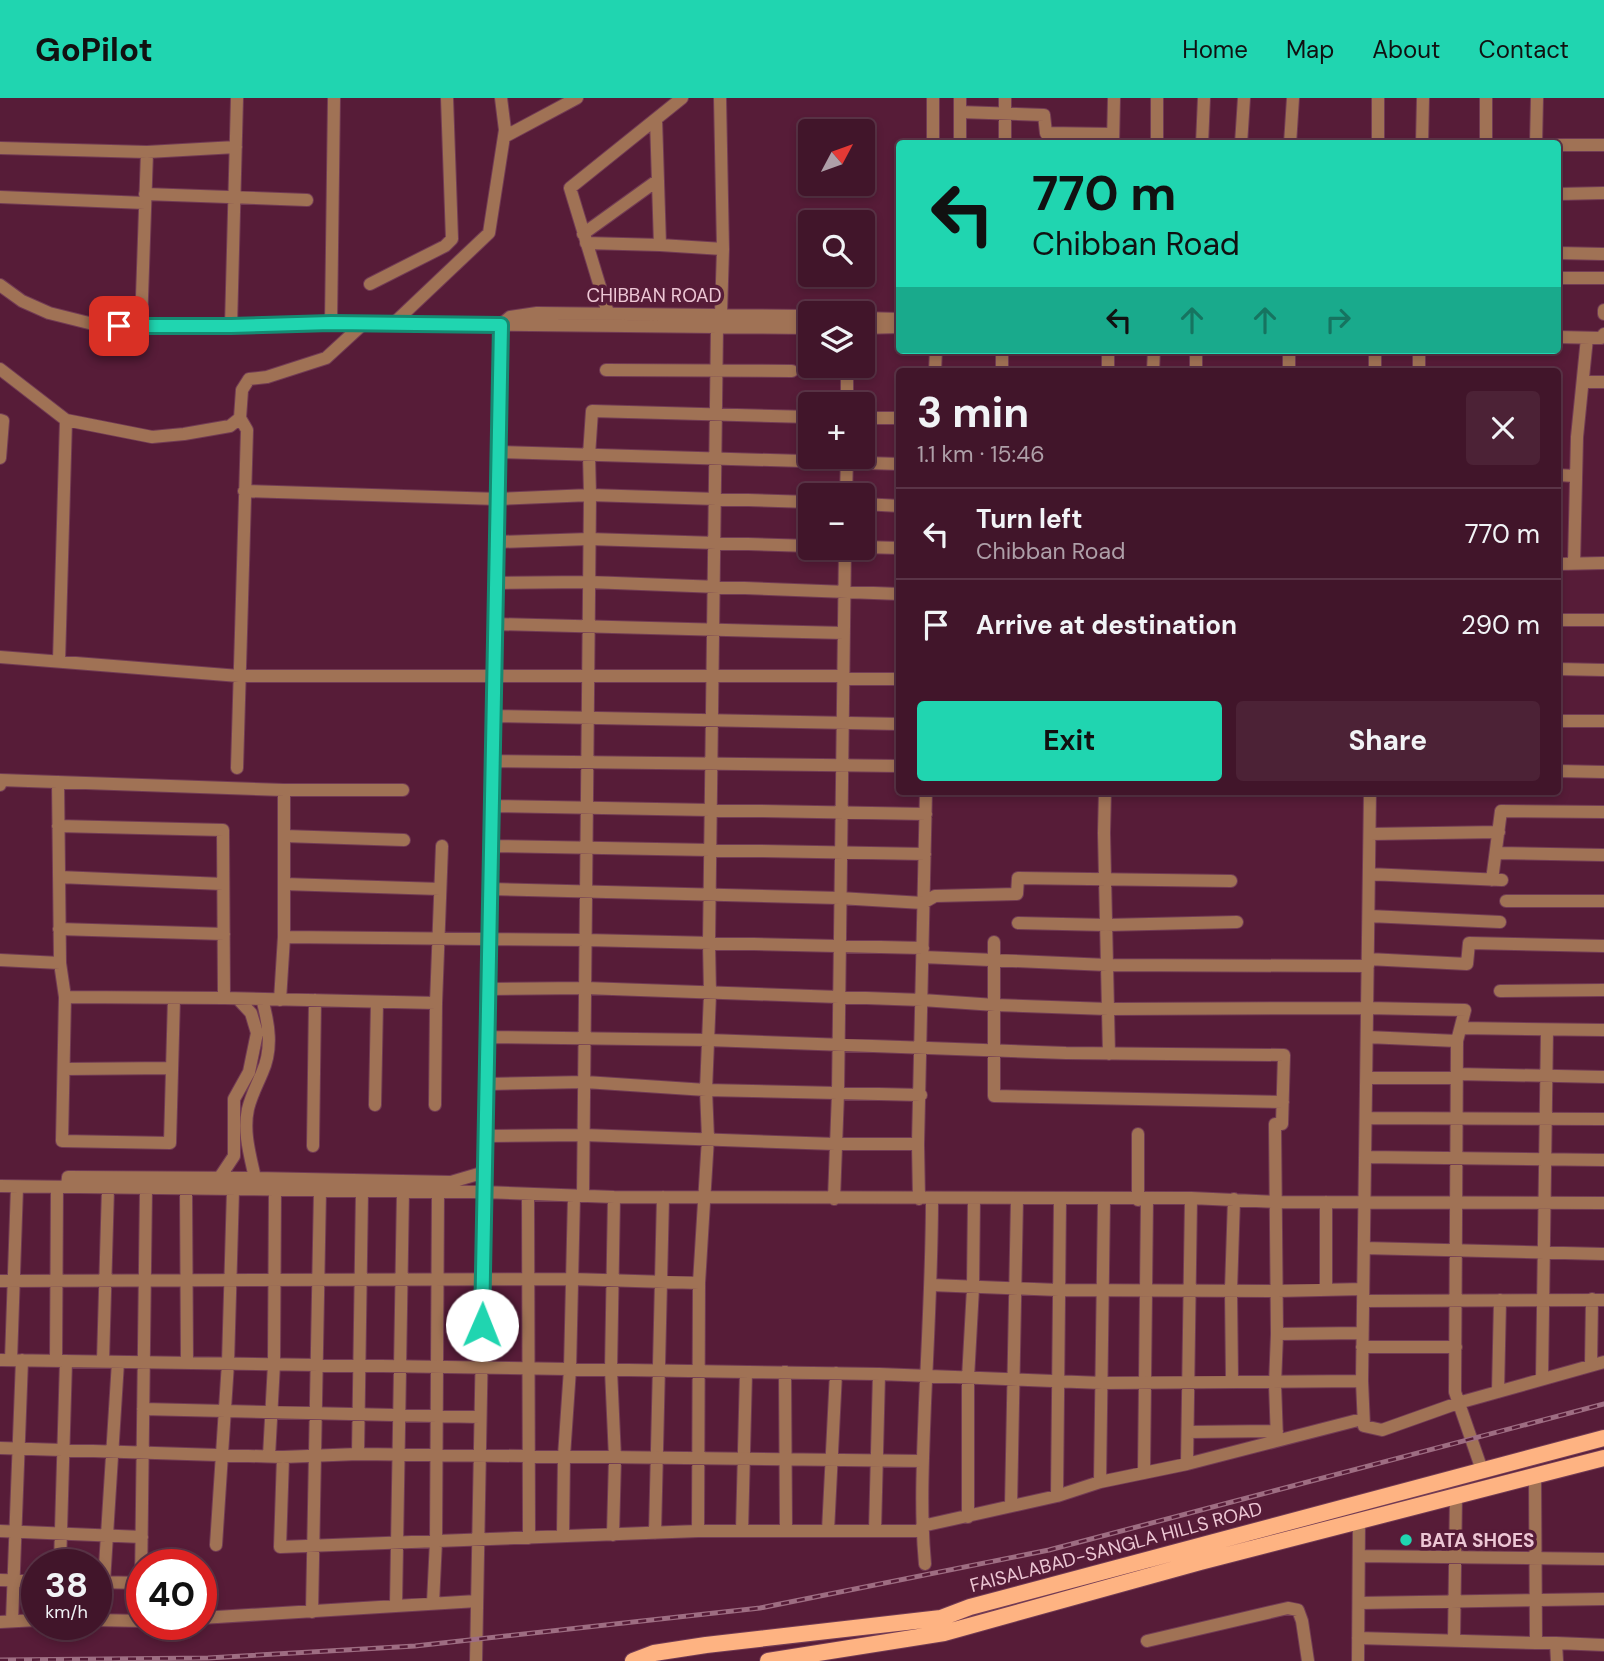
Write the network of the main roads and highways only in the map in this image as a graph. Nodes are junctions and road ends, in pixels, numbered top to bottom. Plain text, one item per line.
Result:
1 (1604, 1438) edge
2 (1557, 1450) junction
3 (1604, 1458) edge
4 (1563, 1470) junction
5 (1318, 1523) junction
6 (633, 1661) edge
7 (768, 1661) edge

1 - 2 main road, FAISALABAD-SANGLA HILLS ROAD
2 - 4 main road
2 - 5 main road, FAISALABAD-SANGLA HILLS ROAD
3 - 4 main road, FAISALABAD-SANGLA HILLS ROAD
4 - 5 main road, FAISALABAD-SANGLA HILLS ROAD
5 - 6 main road, FAISALABAD-SANGLA HILLS ROAD
5 - 7 main road, FAISALABAD-SANGLA HILLS ROAD

